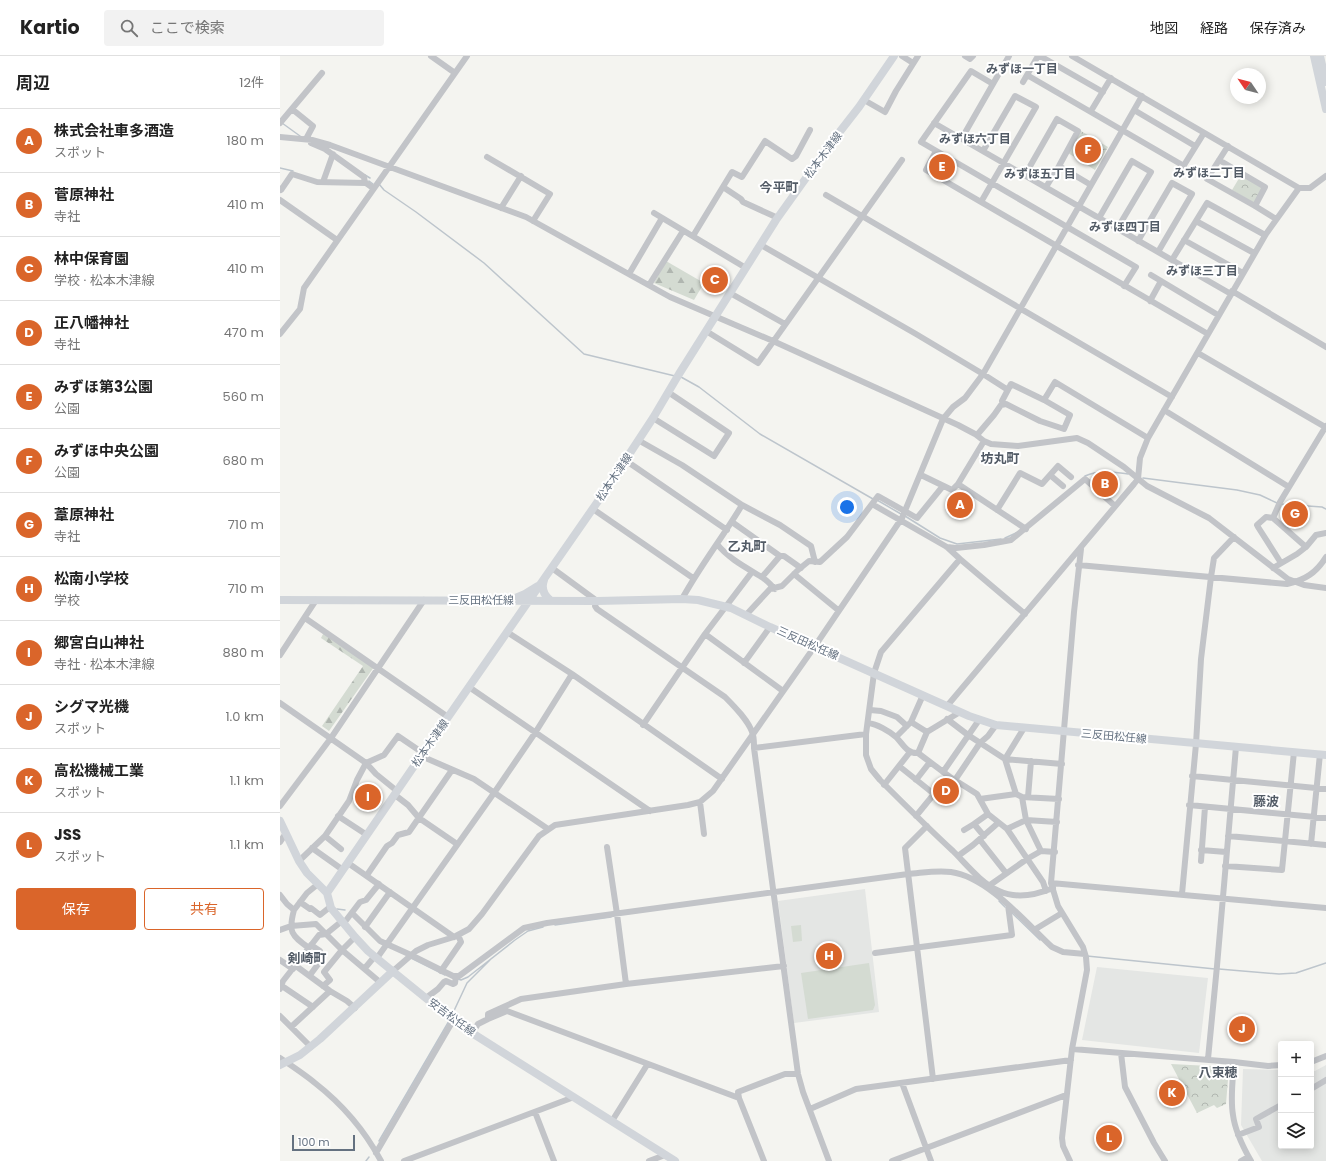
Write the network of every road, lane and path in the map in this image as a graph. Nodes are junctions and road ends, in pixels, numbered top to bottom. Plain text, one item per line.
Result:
1 (431, 56) edge
2 (467, 56) edge
3 (894, 56) edge
4 (902, 56) edge
5 (918, 56) edge
6 (965, 56) edge
7 (973, 56) edge
8 (1009, 56) edge
9 (1039, 56) edge
10 (1072, 56) edge
11 (1314, 56) edge
12 (1320, 56) edge
13 (914, 64) junction
14 (322, 73) dead end
15 (455, 73) junction
16 (1027, 75) junction
17 (1111, 78) junction
18 (1023, 82) dead end
19 (1326, 82) edge
20 (993, 84) junction
21 (1103, 92) junction
22 (1142, 96) junction
23 (864, 100) junction
24 (292, 109) junction
25 (1326, 109) edge
26 (1134, 110) junction
27 (1091, 111) junction
28 (282, 121) edge
29 (934, 123) junction
30 (810, 130) dead end
31 (1122, 130) junction
32 (1204, 133) junction
33 (280, 138) edge
34 (962, 138) junction
35 (305, 139) junction
36 (1195, 146) junction
37 (1228, 146) junction
38 (936, 151) junction
39 (983, 151) junction
40 (333, 154) junction
41 (487, 157) dead end
42 (902, 160) dead end
43 (1219, 160) junction
44 (1004, 163) junction
45 (1059, 166) junction
46 (389, 167) junction
47 (1025, 175) junction
48 (521, 176) junction
49 (1326, 176) edge
50 (323, 181) junction
51 (365, 182) junction
52 (992, 184) junction
53 (1091, 185) junction
54 (723, 187) junction
55 (1046, 187) junction
56 (373, 188) junction
57 (1299, 188) junction
58 (280, 189) edge
59 (826, 195) dead end
60 (280, 200) edge
61 (981, 202) junction
62 (1079, 206) junction
63 (1255, 206) junction
64 (501, 208) junction
65 (654, 213) dead end
66 (861, 216) junction
67 (662, 218) junction
68 (778, 218) junction
69 (1099, 218) junction
70 (1276, 219) junction
71 (534, 221) junction
72 (1196, 221) junction
73 (1067, 227) junction
74 (1117, 229) junction
75 (683, 231) junction
76 (1265, 235) junction
77 (693, 236) junction
78 (337, 240) junction
79 (1184, 240) junction
80 (1138, 241) junction
81 (761, 245) junction
82 (1056, 245) junction
83 (1158, 252) junction
84 (1254, 253) junction
85 (1172, 260) junction
86 (746, 268) junction
87 (1243, 273) junction
88 (629, 274) junction
89 (1151, 275) dead end
90 (818, 277) junction
91 (1161, 281) junction
92 (649, 285) junction
93 (1124, 286) junction
94 (730, 293) junction
95 (1232, 293) junction
96 (1150, 300) junction
97 (1021, 308) junction
98 (1218, 315) junction
99 (716, 316) junction
100 (785, 324) junction
101 (706, 331) junction
102 (280, 334) edge
103 (1208, 334) junction
104 (774, 341) junction
105 (1326, 347) edge
106 (1198, 353) junction
107 (983, 374) junction
108 (1008, 390) junction
109 (668, 392) junction
110 (1172, 397) junction
111 (1044, 400) junction
112 (1003, 404) junction
113 (1164, 410) junction
114 (653, 418) junction
115 (943, 419) junction
116 (1326, 426) edge
117 (977, 435) junction
118 (1148, 438) junction
119 (638, 440) junction
120 (984, 441) junction
121 (625, 460) junction
122 (921, 475) junction
123 (1050, 476) junction
124 (1072, 477) dead end
125 (1138, 479) junction
126 (958, 484) junction
127 (944, 486) junction
128 (1063, 486) dead end
129 (1289, 487) junction
130 (874, 502) junction
131 (742, 505) junction
132 (1115, 506) junction
133 (593, 509) junction
134 (997, 510) junction
135 (903, 516) junction
136 (1272, 518) junction
137 (732, 522) junction
138 (1024, 528) junction
139 (727, 530) junction
140 (1326, 533) edge
141 (1234, 537) junction
142 (717, 544) junction
143 (947, 547) junction
144 (1306, 547) junction
145 (1081, 549) junction
146 (780, 556) junction
147 (1326, 557) edge
148 (960, 559) junction
149 (815, 562) junction
150 (1281, 563) junction
151 (1078, 565) junction
152 (552, 568) junction
153 (801, 568) junction
154 (1273, 568) junction
155 (752, 572) junction
156 (794, 574) junction
157 (762, 576) junction
158 (1211, 577) junction
159 (693, 578) junction
160 (544, 580) junction
161 (1295, 582) junction
162 (1326, 588) edge
163 (775, 589) junction
164 (682, 598) junction
165 (280, 600) edge
166 (316, 600) junction
167 (424, 600) junction
168 (508, 600) junction
169 (530, 600) junction
170 (550, 600) junction
171 (597, 601) junction
172 (726, 607) junction
173 (838, 610) junction
174 (1025, 614) junction
175 (746, 615) junction
176 (519, 616) junction
177 (305, 618) junction
178 (770, 627) junction
179 (507, 632) junction
180 (705, 634) junction
181 (815, 646) junction
182 (280, 654) edge
183 (744, 663) junction
184 (379, 668) junction
185 (682, 668) junction
186 (874, 673) junction
187 (572, 674) junction
188 (469, 687) junction
189 (783, 691) junction
190 (923, 695) junction
191 (280, 703) edge
192 (947, 706) junction
193 (870, 710) junction
194 (960, 712) junction
195 (448, 717) junction
196 (947, 719) junction
197 (979, 720) junction
198 (868, 723) junction
199 (909, 724) junction
200 (643, 725) junction
201 (996, 725) junction
202 (1024, 728) junction
203 (927, 732) junction
204 (1064, 732) junction
205 (535, 733) junction
206 (753, 734) junction
207 (866, 734) junction
208 (968, 735) junction
209 (896, 737) junction
210 (331, 738) junction
211 (980, 743) junction
212 (1196, 744) junction
213 (1236, 747) junction
214 (754, 748) junction
215 (910, 752) junction
216 (1294, 752) junction
217 (918, 753) junction
218 (1323, 755) edge
219 (421, 756) junction
220 (1005, 759) junction
221 (1031, 761) junction
222 (930, 762) junction
223 (366, 763) junction
224 (1062, 764) junction
225 (899, 766) junction
226 (452, 770) junction
227 (943, 772) junction
228 (1192, 776) junction
229 (722, 779) junction
230 (953, 779) junction
231 (916, 780) junction
232 (1233, 781) junction
233 (884, 785) junction
234 (1291, 786) junction
235 (1316, 788) junction
236 (1326, 789) edge
237 (396, 793) junction
238 (494, 793) junction
239 (934, 794) junction
240 (1022, 796) junction
241 (980, 799) junction
242 (1059, 799) junction
243 (700, 802) junction
244 (1190, 805) junction
245 (280, 806) edge
246 (1205, 807) junction
247 (1230, 810) junction
248 (650, 811) junction
249 (988, 814) junction
250 (1288, 815) junction
251 (338, 816) junction
252 (916, 816) junction
253 (1313, 817) junction
254 (419, 818) junction
255 (1326, 818) edge
256 (1026, 820) junction
257 (280, 821) edge
258 (998, 822) junction
259 (1057, 822) junction
260 (974, 824) junction
261 (927, 826) junction
262 (548, 829) junction
263 (1007, 829) junction
264 (964, 830) dead end
265 (286, 833) junction
266 (704, 834) dead end
267 (367, 835) junction
268 (325, 836) junction
269 (1228, 836) junction
270 (982, 838) junction
271 (280, 842) edge
272 (1285, 842) junction
273 (457, 844) junction
274 (1311, 844) junction
275 (1326, 845) edge
276 (607, 847) dead end
277 (312, 848) junction
278 (341, 848) dead end
279 (1201, 850) junction
280 (1040, 851) junction
281 (1055, 852) junction
282 (1226, 852) junction
283 (958, 856) junction
284 (1027, 859) junction
285 (299, 861) junction
286 (1201, 861) dead end
287 (348, 863) junction
288 (1225, 866) junction
289 (343, 870) junction
290 (1006, 873) junction
291 (367, 876) junction
292 (908, 876) junction
293 (318, 884) junction
294 (379, 884) junction
295 (990, 885) junction
296 (1052, 886) junction
297 (1046, 891) junction
298 (390, 892) junction
299 (773, 892) junction
300 (327, 893) junction
301 (1006, 894) junction
302 (1182, 894) junction
303 (280, 895) edge
304 (1223, 899) junction
305 (300, 902) junction
306 (412, 908) junction
307 (1326, 908) edge
308 (332, 909) junction
309 (1008, 909) junction
310 (294, 910) junction
311 (352, 913) junction
312 (1062, 913) junction
313 (618, 916) junction
314 (343, 922) junction
315 (291, 926) junction
316 (365, 928) junction
317 (280, 930) edge
318 (1034, 930) junction
319 (326, 934) junction
320 (456, 936) junction
321 (355, 937) junction
322 (310, 946) junction
323 (385, 946) junction
324 (916, 947) junction
325 (342, 950) junction
326 (875, 953) dead end
327 (376, 957) junction
328 (409, 957) junction
329 (1086, 957) junction
330 (322, 959) junction
331 (280, 960) edge
332 (330, 964) junction
333 (784, 966) junction
334 (295, 967) junction
335 (365, 968) junction
336 (393, 971) junction
337 (441, 971) junction
338 (310, 975) junction
339 (456, 978) junction
340 (381, 983) junction
341 (281, 984) edge
342 (626, 984) junction
343 (323, 986) junction
344 (330, 991) junction
345 (426, 998) junction
346 (313, 1007) junction
347 (355, 1008) junction
348 (280, 1016) edge
349 (488, 1019) junction
350 (454, 1020) junction
351 (292, 1028) junction
352 (472, 1032) junction
353 (311, 1047) junction
354 (1072, 1049) junction
355 (1121, 1053) junction
356 (1326, 1056) edge
357 (1208, 1059) junction
358 (1071, 1060) junction
359 (1314, 1061) edge
360 (282, 1062) edge
361 (1234, 1062) junction
362 (647, 1065) junction
363 (1278, 1066) edge
364 (798, 1074) junction
365 (933, 1079) junction
366 (1326, 1080) edge
367 (902, 1083) junction
368 (1314, 1087) edge
369 (739, 1095) junction
370 (1066, 1095) junction
371 (574, 1097) junction
372 (1278, 1107) edge
373 (810, 1109) junction
374 (535, 1112) junction
375 (612, 1121) junction
376 (1238, 1135) junction
377 (926, 1148) junction
378 (376, 1153) junction
379 (665, 1155) junction
380 (1250, 1159) edge
381 (381, 1161) edge
382 (404, 1161) edge
383 (554, 1161) edge
384 (649, 1161) edge
385 (675, 1161) edge
386 (764, 1161) edge
387 (829, 1161) edge
388 (892, 1161) edge
389 (931, 1161) edge
390 (1070, 1161) edge
391 (1165, 1161) edge
392 (1241, 1161) edge

1 - 15 street
2 - 15 street
3 - 23 main road, 松本木津線
4 - 13 street
5 - 13 street
6 - 7 street
8 - 20 street
9 - 16 street
9 - 21 street
10 - 17 street
11 - 25 main road
12 - 19 main road
13 - 23 street
14 - 24 street
15 - 46 street
16 - 18 street
16 - 27 street
17 - 21 street
17 - 22 street
20 - 29 street
20 - 34 street
21 - 27 street
22 - 26 street
22 - 32 street
23 - 68 main road, 松本木津線
24 - 28 street
24 - 35 street
26 - 31 street
26 - 36 street
27 - 31 street
29 - 34 street
29 - 38 street
30 - 54 street
31 - 36 street
31 - 53 street
32 - 36 street
32 - 37 street
33 - 35 street
34 - 39 street
35 - 40 street
35 - 46 street
37 - 43 street
37 - 57 street
38 - 52 street
38 - 61 street
39 - 44 street
39 - 44 street
40 - 50 street
40 - 51 street
41 - 48 street
42 - 66 street
43 - 63 street
43 - 63 street
44 - 47 street
44 - 52 street
45 - 47 street
45 - 53 street
45 - 55 street
46 - 56 street
46 - 64 street
47 - 55 street
48 - 64 street
48 - 71 street
49 - 57 street
50 - 51 street
50 - 58 street
51 - 56 street
52 - 61 street
52 - 73 street
53 - 62 street
54 - 68 street
54 - 77 street
55 - 62 street
56 - 78 street
57 - 70 street
59 - 66 street
60 - 78 street
61 - 82 street
62 - 69 street
62 - 73 street
63 - 70 street
64 - 71 street
65 - 67 street
66 - 90 street
66 - 97 street
67 - 75 street
67 - 88 street
68 - 81 main road, 松本木津線
69 - 74 street
69 - 74 street
70 - 76 street
71 - 88 street
72 - 76 street
72 - 79 street
72 - 84 street
73 - 82 street
73 - 93 street
74 - 80 street
75 - 77 street
75 - 92 street
76 - 84 street
77 - 86 street
78 - 102 street
79 - 85 street
79 - 87 street
80 - 83 street
80 - 83 street
81 - 86 main road, 松本木津線
81 - 90 street
82 - 93 street
82 - 97 street
83 - 85 street
84 - 87 street
85 - 95 street
86 - 94 main road, 松本木津線
87 - 95 street
88 - 92 street
89 - 91 street
90 - 100 street
90 - 107 street
91 - 96 street
91 - 98 street
92 - 99 street
93 - 96 street
94 - 99 main road, 松本木津線
94 - 100 street
95 - 98 street
95 - 105 street
96 - 103 street
97 - 107 street
97 - 110 street
98 - 103 street
99 - 101 main road, 松本木津線
99 - 104 street
100 - 104 street
101 - 104 street
101 - 109 main road, 松本木津線
103 - 106 street
104 - 115 street
106 - 110 street
106 - 116 street
107 - 108 street
107 - 115 street
108 - 111 street
108 - 112 street
109 - 114 main road, 松本木津線
109 - 114 street
110 - 113 street
111 - 112 street
111 - 118 street
112 - 117 street
113 - 118 street
113 - 129 street
114 - 119 main road, 松本木津線
115 - 117 street
115 - 122 street
116 - 129 street
117 - 120 street
118 - 125 street
119 - 121 main road, 松本木津線
119 - 131 street
120 - 125 street
120 - 126 street
121 - 133 main road, 松本木津線
121 - 139 street
122 - 127 street
122 - 135 street
123 - 124 street
123 - 128 street
123 - 134 street
125 - 132 street
125 - 141 street
126 - 127 street
126 - 134 street
127 - 135 street
129 - 136 street
130 - 135 street
130 - 135 street
130 - 149 street
131 - 137 street
131 - 149 street
132 - 138 street
132 - 145 street
133 - 152 main road, 松本木津線
133 - 159 street
134 - 138 street
135 - 143 street
135 - 173 street
136 - 144 street
136 - 150 street
137 - 139 street
137 - 146 street
138 - 143 street
139 - 142 street
140 - 144 street
141 - 154 street
141 - 158 street
142 - 155 street
142 - 159 street
143 - 148 street
144 - 150 street
145 - 151 street
145 - 174 street
146 - 153 street
146 - 157 street
147 - 161 street
148 - 174 street
148 - 186 street
149 - 153 street
150 - 154 street
151 - 158 street
151 - 204 street
152 - 160 main road, 松本木津線
152 - 171 street
153 - 156 street
154 - 161 street
155 - 157 street
155 - 172 street
156 - 163 street
156 - 173 street
157 - 163 street
158 - 161 street
158 - 212 street
159 - 164 street
160 - 168 main road
160 - 169 main road, 松本木津線
160 - 170 main road
161 - 162 street
163 - 175 street
164 - 171 main road, 三反田松任線
164 - 172 main road, 三反田松任線
165 - 166 main road, 三反田松任線
166 - 167 main road, 三反田松任線
166 - 177 street
167 - 168 main road, 三反田松任線
167 - 184 street
168 - 169 main road, 三反田松任線
168 - 176 main road
169 - 170 main road, 三反田松任線
169 - 176 main road, 松本木津線
170 - 171 main road, 三反田松任線
170 - 176 main road
171 - 185 street
172 - 175 main road, 三反田松任線
172 - 180 street
173 - 181 street
174 - 192 street
175 - 178 main road, 三反田松任線
176 - 179 main road, 松本木津線
177 - 182 street
177 - 184 street
178 - 181 main road, 三反田松任線
178 - 183 street
179 - 187 street
179 - 188 main road, 松本木津線
180 - 183 street
180 - 185 street
181 - 186 main road, 三反田松任線
181 - 189 street
183 - 189 street
184 - 195 street
184 - 210 street
185 - 200 street
185 - 206 street
186 - 190 main road, 三反田松任線
186 - 193 street
187 - 200 street
187 - 205 street
188 - 195 main road, 松本木津線
188 - 205 street
189 - 206 street
190 - 192 main road, 三反田松任線
190 - 199 street
191 - 210 street
192 - 194 main road, 三反田松任線
193 - 198 street
193 - 199 street
194 - 196 street
194 - 197 main road, 三反田松任線
195 - 219 main road, 松本木津線
196 - 203 street
196 - 208 street
197 - 201 main road, 三反田松任線
197 - 208 street
198 - 207 street
198 - 209 street
199 - 203 street
199 - 209 street
200 - 229 street
201 - 202 main road, 三反田松任線
201 - 211 street
202 - 204 main road, 三反田松任線
202 - 220 street
203 - 217 street
204 - 212 main road, 三反田松任線
204 - 224 street
205 - 238 street
205 - 248 street
206 - 214 street
206 - 229 street
207 - 214 street
207 - 233 street
208 - 211 street
208 - 227 street
209 - 215 street
210 - 223 street
210 - 245 street
211 - 220 street
211 - 230 street
212 - 213 main road, 三反田松任線
212 - 228 street
213 - 216 main road, 三反田松任線
213 - 232 street
214 - 299 street
215 - 217 street
215 - 225 street
216 - 218 main road, 三反田松任線
216 - 234 street
217 - 222 street
218 - 235 street
219 - 223 street
219 - 226 street
219 - 237 main road, 松本木津線
220 - 221 street
220 - 240 street
221 - 224 street
221 - 240 street
222 - 227 street
222 - 231 street
223 - 237 street
223 - 251 street
224 - 242 street
225 - 231 street
225 - 233 street
226 - 238 street
226 - 254 street
227 - 230 street
228 - 232 street
228 - 244 street
229 - 243 street
230 - 239 street
230 - 241 street
231 - 239 street
232 - 234 street
232 - 247 street
233 - 252 street
234 - 235 street
234 - 250 street
235 - 236 street
235 - 253 street
237 - 254 street
237 - 267 main road, 松本木津線
238 - 262 street
238 - 273 street
239 - 252 street
240 - 241 street
240 - 242 street
240 - 256 street
241 - 249 street
242 - 259 street
243 - 248 street
243 - 266 street
244 - 246 street
244 - 302 street
246 - 247 street
246 - 279 street
247 - 250 street
247 - 269 street
248 - 262 street
249 - 258 street
249 - 260 street
250 - 253 street
250 - 272 street
251 - 267 street
251 - 268 street
252 - 261 street
253 - 255 street
253 - 274 street
254 - 273 street
254 - 291 street
256 - 259 street
256 - 263 street
256 - 280 street
257 - 265 main road
258 - 263 street
258 - 270 street
259 - 281 street
260 - 264 street
260 - 270 street
261 - 283 street
261 - 292 street
262 - 320 street
263 - 284 street
265 - 271 street
265 - 285 main road
267 - 287 main road, 松本木津線
268 - 277 street
268 - 278 street
269 - 272 street
269 - 282 street
270 - 283 street
270 - 290 street
272 - 274 street
272 - 288 street
273 - 306 street
274 - 275 street
276 - 313 street
277 - 285 street
277 - 289 street
279 - 282 street
279 - 286 street
280 - 281 street
280 - 284 street
281 - 296 street
282 - 288 street
283 - 295 street
284 - 290 street
284 - 297 street
285 - 293 main road
287 - 289 main road, 松本木津線
287 - 291 street
288 - 304 street
289 - 300 main road, 松本木津線
290 - 295 street
291 - 294 street
292 - 299 street
292 - 309 street
292 - 324 street
293 - 300 main road
293 - 305 street
294 - 298 street
294 - 311 street
295 - 301 street
296 - 297 street
296 - 302 street
296 - 312 street
297 - 301 street
298 - 306 street
298 - 316 street
299 - 313 street
299 - 333 street
300 - 308 main road, 安吉松任線
301 - 309 street
302 - 304 street
303 - 310 street
304 - 307 street
304 - 357 street
305 - 308 street
305 - 310 street
306 - 320 street
306 - 323 street
308 - 314 main road, 安吉松任線
309 - 318 street
309 - 324 street
310 - 315 street
311 - 314 street
311 - 316 street
312 - 318 street
312 - 329 street
313 - 339 street
313 - 342 street
314 - 319 street
314 - 321 main road, 安吉松任線
315 - 317 street
315 - 319 street
315 - 322 street
316 - 323 street
318 - 329 street
319 - 322 street
319 - 325 street
320 - 328 street
320 - 337 street
321 - 325 street
321 - 327 main road, 安吉松任線
322 - 330 street
322 - 334 street
323 - 327 street
323 - 328 street
324 - 326 street
324 - 365 street
325 - 332 street
325 - 335 street
327 - 335 street
327 - 336 main road, 安吉松任線
328 - 336 street
328 - 337 street
329 - 354 street
330 - 332 street
330 - 338 street
331 - 334 street
332 - 343 street
333 - 342 street
333 - 364 street
334 - 338 street
334 - 341 street
335 - 340 street
336 - 340 main road
336 - 345 main road, 安吉松任線
337 - 339 street
338 - 343 street
339 - 345 street
340 - 347 main road
341 - 346 street
342 - 349 street
343 - 344 street
344 - 346 street
344 - 347 street
345 - 350 main road, 安吉松任線
346 - 351 street
347 - 353 main road
348 - 351 street
349 - 352 street
349 - 362 street
350 - 352 main road, 安吉松任線
350 - 378 street
351 - 353 street
352 - 371 main road, 安吉松任線
353 - 360 main road
354 - 355 street
354 - 358 street
355 - 357 street
355 - 391 street
356 - 359 street
357 - 361 street
358 - 365 street
358 - 370 street
360 - 378 street
361 - 363 street
361 - 376 street
362 - 369 street
362 - 375 street
364 - 369 street
364 - 373 street
365 - 367 street
366 - 368 street
367 - 373 street
367 - 377 street
369 - 386 street
370 - 377 street
370 - 390 street
371 - 374 street
371 - 375 main road, 安吉松任線
372 - 376 street
373 - 387 street
374 - 382 street
374 - 383 street
375 - 379 main road, 安吉松任線
376 - 380 street
377 - 388 street
377 - 389 street
378 - 381 street
379 - 384 street
379 - 385 main road, 安吉松任線
380 - 392 street

